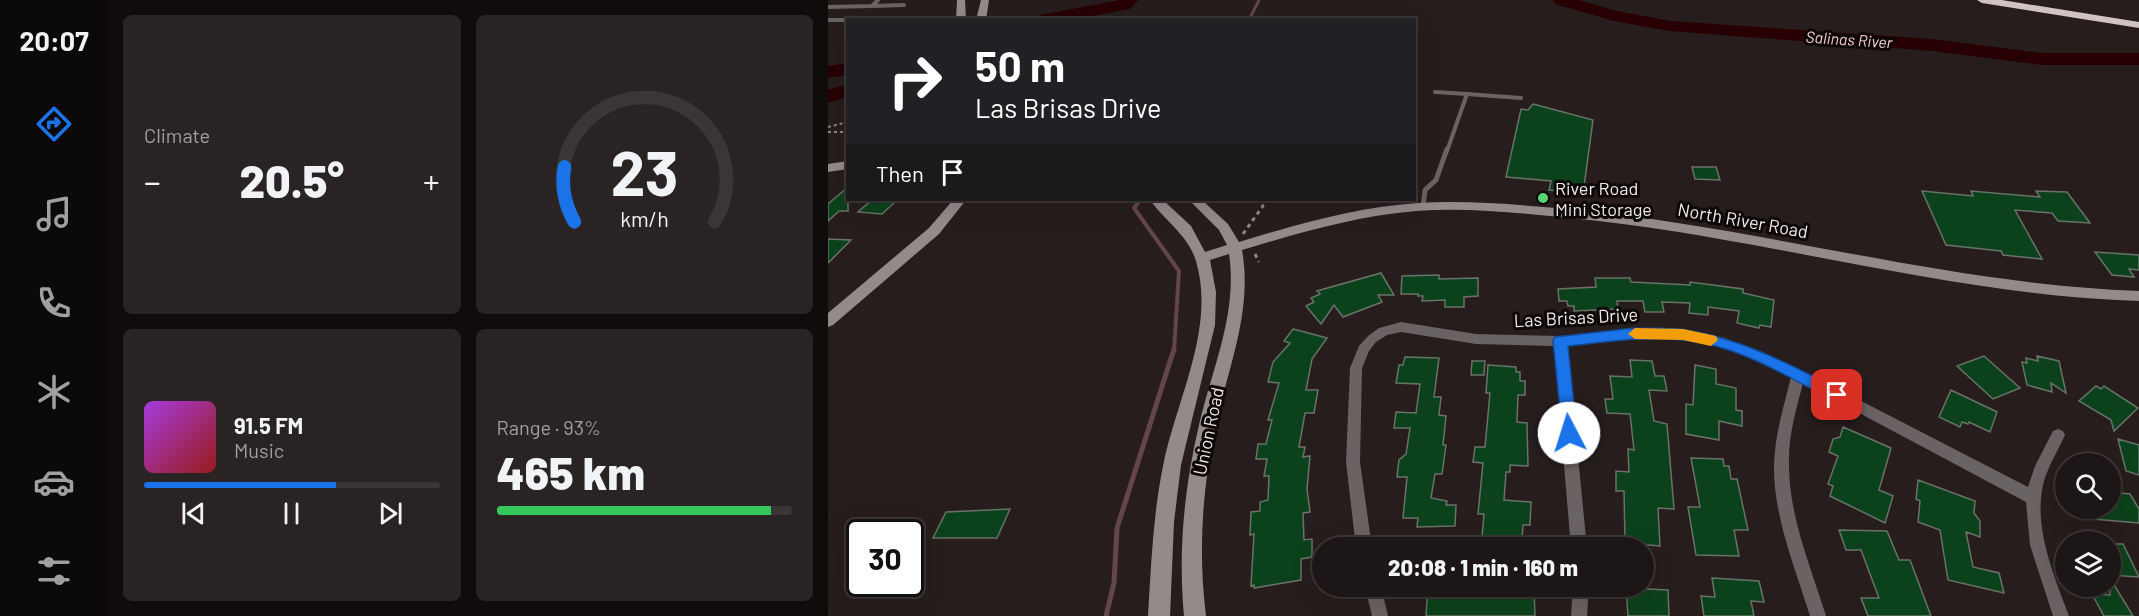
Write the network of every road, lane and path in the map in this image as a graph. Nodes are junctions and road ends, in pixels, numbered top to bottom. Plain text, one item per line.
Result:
1 (878, 0) edge
2 (1982, 0) edge
3 (2054, 0) edge
4 (981, 2) edge
5 (960, 3) edge
6 (904, 5) dead end
7 (872, 6) junction
8 (828, 7) edge
9 (2139, 13) edge
10 (962, 18) edge
11 (980, 18) edge
12 (828, 20) edge
13 (846, 20) edge
14 (2139, 25) edge
15 (1435, 92) dead end
16 (1467, 94) junction
17 (1521, 98) dead end
18 (846, 123) edge
19 (828, 130) edge
20 (846, 132) edge
21 (846, 165) edge
22 (828, 168) edge
23 (959, 201) edge
24 (1157, 201) edge
25 (1196, 201) edge
26 (1258, 201) edge
27 (1423, 207) junction
28 (1235, 248) junction
29 (1204, 257) junction
30 (2139, 296) edge
31 (828, 321) edge
32 (1560, 341) junction
33 (1798, 375) junction
34 (2058, 435) dead end
35 (2034, 498) junction
36 (1363, 537) edge
37 (1578, 537) edge
38 (1376, 597) edge
39 (1581, 597) edge
40 (1160, 616) edge
41 (1195, 616) edge
42 (1380, 616) edge
43 (1580, 616) edge
44 (1818, 616) edge
45 (2061, 616) edge

1 - 7 lane
2 - 14 highway
3 - 9 highway
4 - 11 main road
5 - 10 main road
6 - 7 lane
7 - 8 lane
12 - 13 lane
15 - 16 lane
16 - 17 lane
16 - 27 lane
18 - 19 path
19 - 20 path
21 - 22 main road
23 - 31 main road
24 - 29 main road
25 - 28 main road
26 - 28 path
27 - 28 main road, North River Road
27 - 30 main road, North River Road
28 - 29 main road, North River Road
28 - 41 main road, Union Road
29 - 40 main road, Union Road
32 - 33 street, Las Brisas Drive
32 - 36 street, Las Brisas Drive
32 - 37 street
33 - 35 street, Las Brisas Drive
33 - 44 street
34 - 35 street
35 - 45 street
38 - 42 street
39 - 43 street

